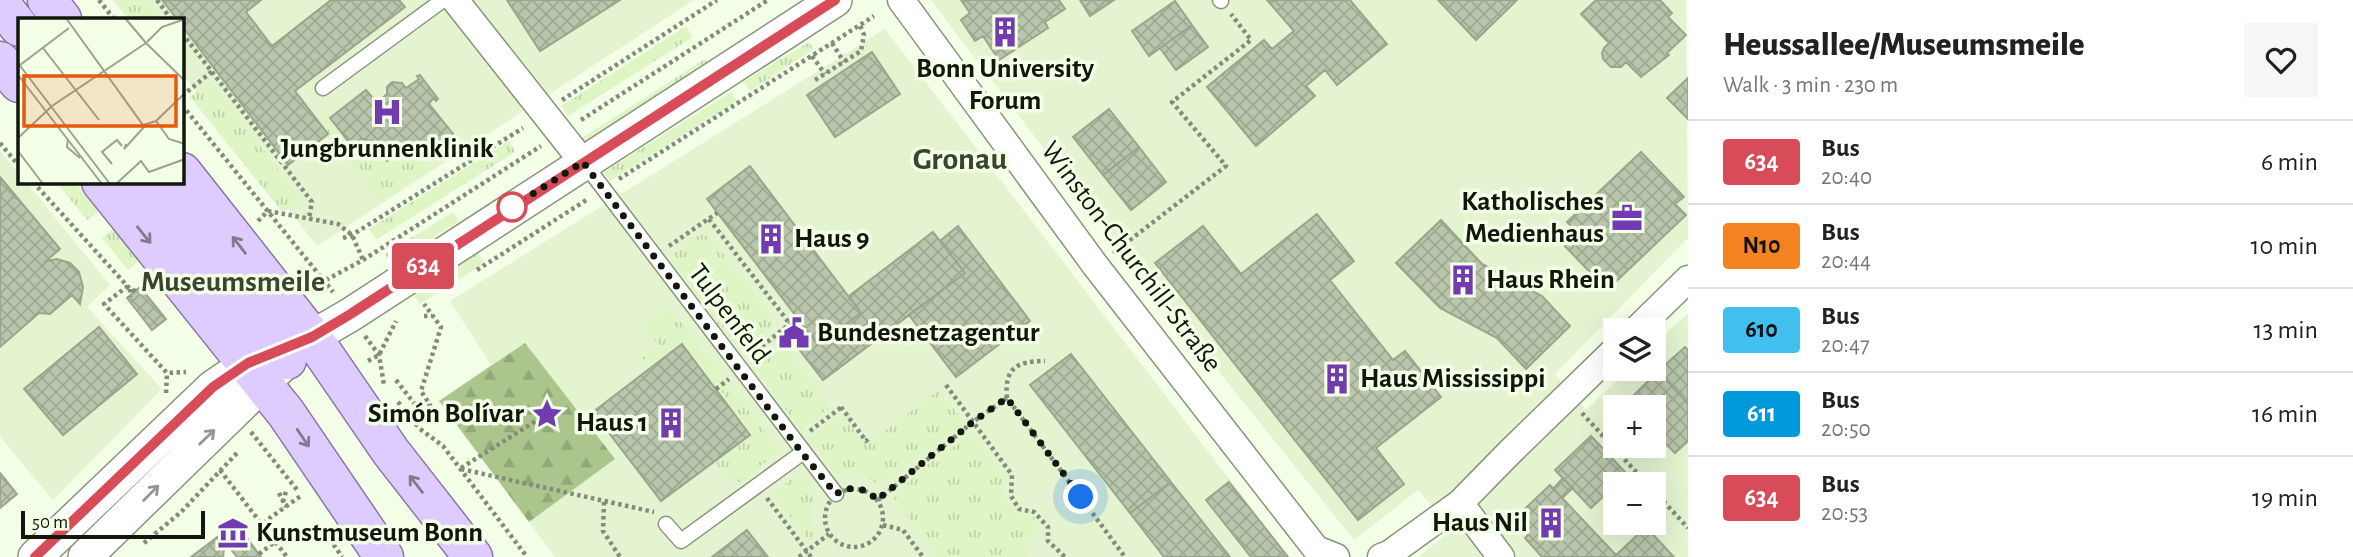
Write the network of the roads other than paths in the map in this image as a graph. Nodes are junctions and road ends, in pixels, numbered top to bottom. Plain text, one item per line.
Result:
1 (47, 0) edge
2 (443, 0) edge
3 (455, 0) edge
4 (901, 0) edge
5 (0, 3) edge
6 (848, 7) edge
7 (61, 18) edge
8 (18, 26) edge
9 (0, 61) edge
10 (18, 82) edge
11 (323, 88) dead end
12 (583, 162) junction
13 (184, 176) edge
14 (103, 184) edge
15 (147, 184) edge
16 (1688, 279) edge
17 (1648, 318) edge
18 (278, 358) junction
19 (1603, 362) edge
20 (799, 447) junction
21 (836, 494) road end
22 (1460, 503) junction
23 (662, 519) road end
24 (1326, 553) edge
25 (35, 557) edge
26 (85, 557) edge
27 (384, 557) edge
28 (473, 557) edge
29 (1381, 557) edge
30 (1501, 557) edge

1 - 7 main road
2 - 11 lane
3 - 12 street
4 - 24 street, Winston-Churchill-Straße
5 - 8 main road
6 - 12 street
9 - 10 main road
12 - 18 street
12 - 20 lane, Tulpenfeld
18 -> 13 main road
14 -> 18 main road
15 - 18 main road
16 - 17 street
18 - 25 street
26 -> 18 street
18 -> 27 main road
28 -> 18 main road
19 - 22 street
20 - 21 lane, Tulpenfeld
20 - 23 lane
22 - 29 street
22 - 30 street

